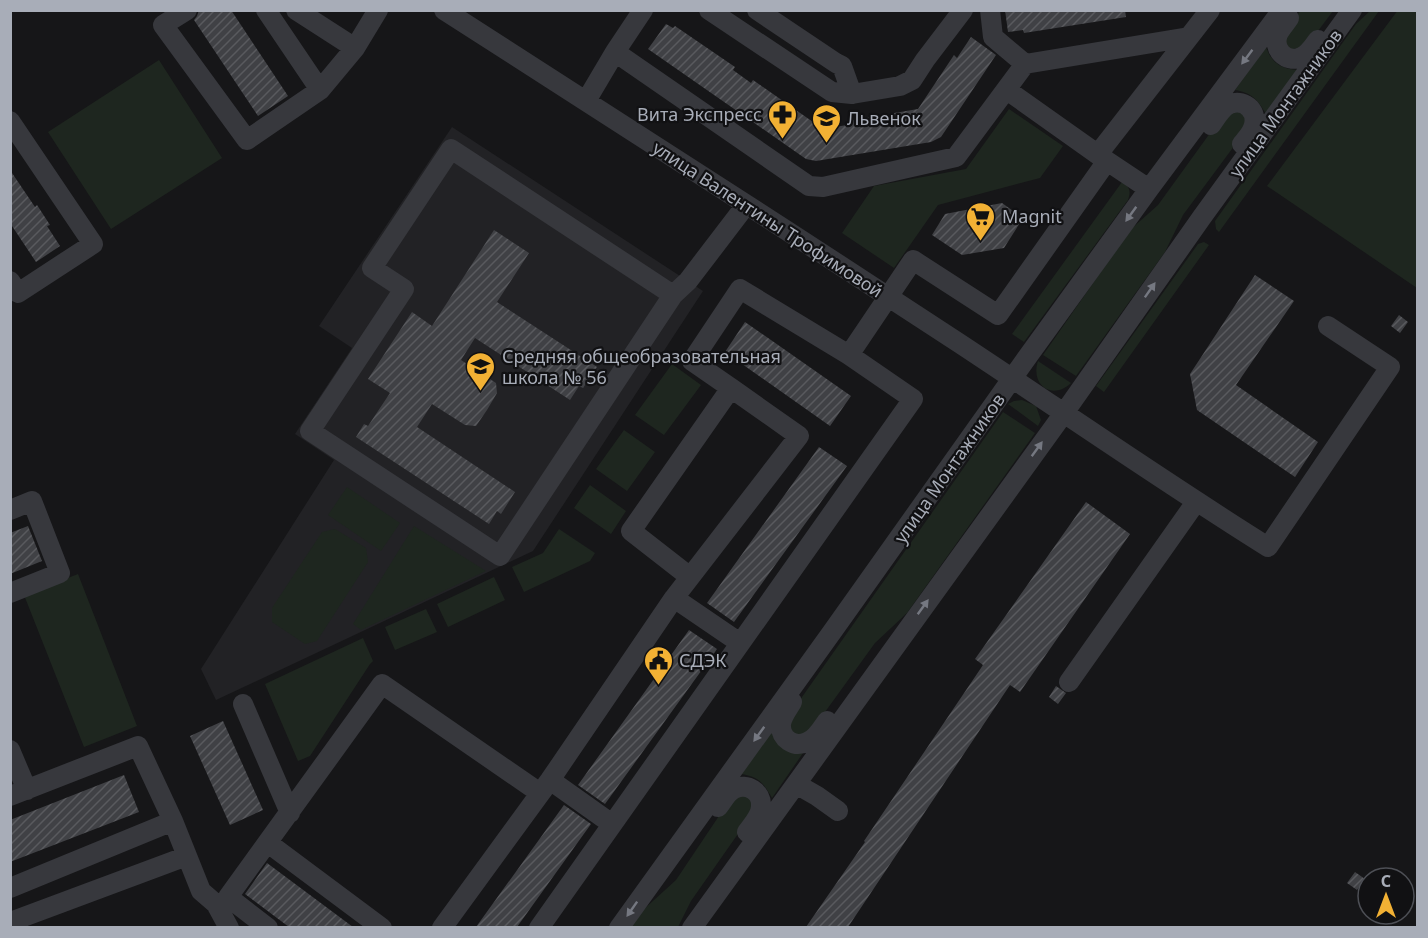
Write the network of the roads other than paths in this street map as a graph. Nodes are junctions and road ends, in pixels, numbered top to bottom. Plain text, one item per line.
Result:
1 (187, 10) edge
2 (266, 10) edge
3 (296, 10) edge
4 (378, 10) edge
5 (444, 10) edge
6 (710, 10) edge
7 (757, 10) edge
8 (963, 10) edge
9 (990, 10) edge
10 (1210, 10) edge
11 (1282, 10) edge
12 (1294, 10) edge
13 (1341, 10) edge
14 (1352, 10) edge
15 (634, 14) edge
16 (1189, 37) junction
17 (355, 48) junction
18 (615, 52) junction
19 (1025, 64) junction
20 (320, 90) junction
21 (1007, 90) junction
22 (852, 94) junction
23 (586, 100) junction
24 (10, 121) edge
25 (1102, 158) junction
26 (1162, 171) junction
27 (1149, 189) junction
28 (746, 205) junction
29 (1202, 217) junction
30 (10, 281) edge
31 (673, 296) junction
32 (888, 296) junction
33 (1328, 326) dead end
34 (849, 355) junction
35 (1012, 379) junction
36 (731, 388) junction
37 (1064, 413) junction
38 (1196, 502) junction
39 (10, 510) edge
40 (690, 578) junction
41 (10, 592) edge
42 (674, 598) junction
43 (832, 632) junction
44 (900, 640) junction
45 (740, 643) junction
46 (1069, 682) dead end
47 (243, 704) dead end
48 (10, 750) edge
49 (796, 784) junction
50 (545, 786) junction
51 (19, 793) edge
52 (838, 811) dead end
53 (290, 813) junction
54 (173, 821) junction
55 (612, 824) junction
56 (268, 843) junction
57 (187, 856) junction
58 (655, 877) junction
59 (10, 888) edge
60 (222, 900) junction
61 (698, 920) edge
62 (10, 922) edge
63 (229, 927) edge
64 (268, 927) edge
65 (382, 927) edge
66 (442, 927) edge
67 (539, 927) edge
68 (619, 927) edge

1 - 20 street
2 - 20 street
3 - 17 street
4 - 17 street
5 - 23 street, улица Валентины Трофимовой
6 - 22 street
7 - 22 street
8 - 22 street
9 - 19 street
10 - 16 street
11 -> 26 street, улица Монтажников
12 - 13 street
14 - 29 street, улица Монтажников
15 - 18 street
16 - 19 street
16 - 25 street
17 - 20 street
18 - 21 street
18 - 23 street
19 - 21 street
21 - 25 street
23 - 28 street, улица Валентины Трофимовой
24 - 30 street
25 - 27 street
25 - 32 street
26 - 27 street, улица Монтажников
26 - 29 street
27 -> 35 street, улица Монтажников
28 - 31 street
28 - 32 street, улица Валентины Трофимовой
37 -> 29 street, улица Монтажников
31 - 31 street
32 - 34 street
32 - 35 street, улица Валентины Трофимовой
33 - 38 street, улица Валентины Трофимовой
34 - 36 street
34 - 45 street
35 - 37 street, улица Валентины Трофимовой
35 - 43 street, улица Монтажников
36 - 40 street
36 - 40 street
37 - 38 street, улица Валентины Трофимовой
44 -> 37 street, улица Монтажников
38 - 46 street
39 - 41 street
40 - 42 street
42 - 45 street
42 - 50 street
43 - 44 street
43 -> 58 street, улица Монтажников
44 - 49 street, улица Монтажников
45 - 55 street
47 - 53 street
48 - 51 street
49 - 52 street
49 - 61 street, улица Монтажников
50 - 53 street
50 - 55 street
50 - 66 street
51 - 54 street
53 - 56 street
54 - 57 street
54 - 59 street
55 - 67 street
56 - 60 street
56 - 65 street
57 - 60 street
57 - 62 street
58 - 61 street
58 -> 68 street, улица Монтажников
60 - 63 street
60 - 64 street

